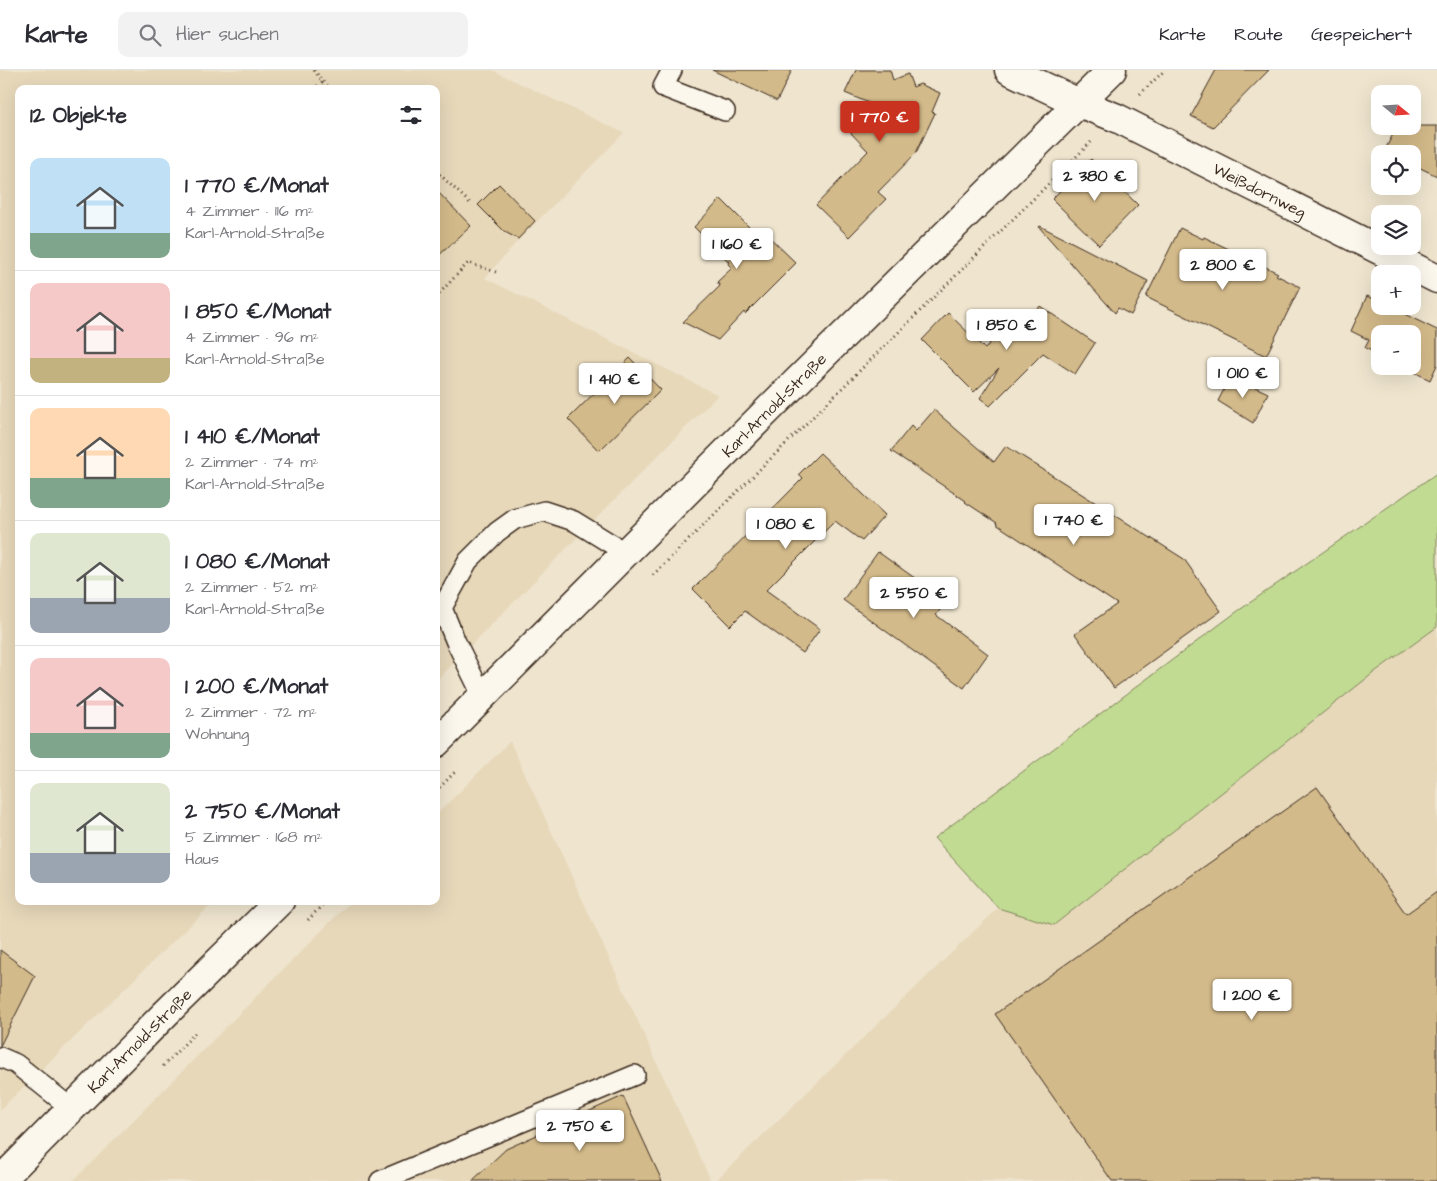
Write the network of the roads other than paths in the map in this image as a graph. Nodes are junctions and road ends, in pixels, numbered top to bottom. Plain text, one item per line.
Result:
1 (672, 70) edge
2 (1009, 70) edge
3 (1112, 70) edge
4 (1079, 103) junction
5 (725, 111) dead end
6 (1437, 279) edge
7 (626, 554) junction
8 (482, 697) junction
9 (440, 739) edge
10 (276, 905) edge
11 (0, 1057) edge
12 (635, 1075) dead end
13 (72, 1109) junction
14 (0, 1181) edge
15 (380, 1181) edge

1 - 5 lane
2 - 4 main road, Weißdornweg
3 - 4 main road, Karl-Arnold-Straße
4 - 6 main road, Weißdornweg
4 - 7 main road, Karl-Arnold-Straße
7 - 8 main road, Karl-Arnold-Straße
7 - 8 lane
8 - 9 main road, Karl-Arnold-Straße
10 - 13 main road, Karl-Arnold-Straße
11 - 13 lane
12 - 15 lane
13 - 14 main road, Karl-Arnold-Straße

